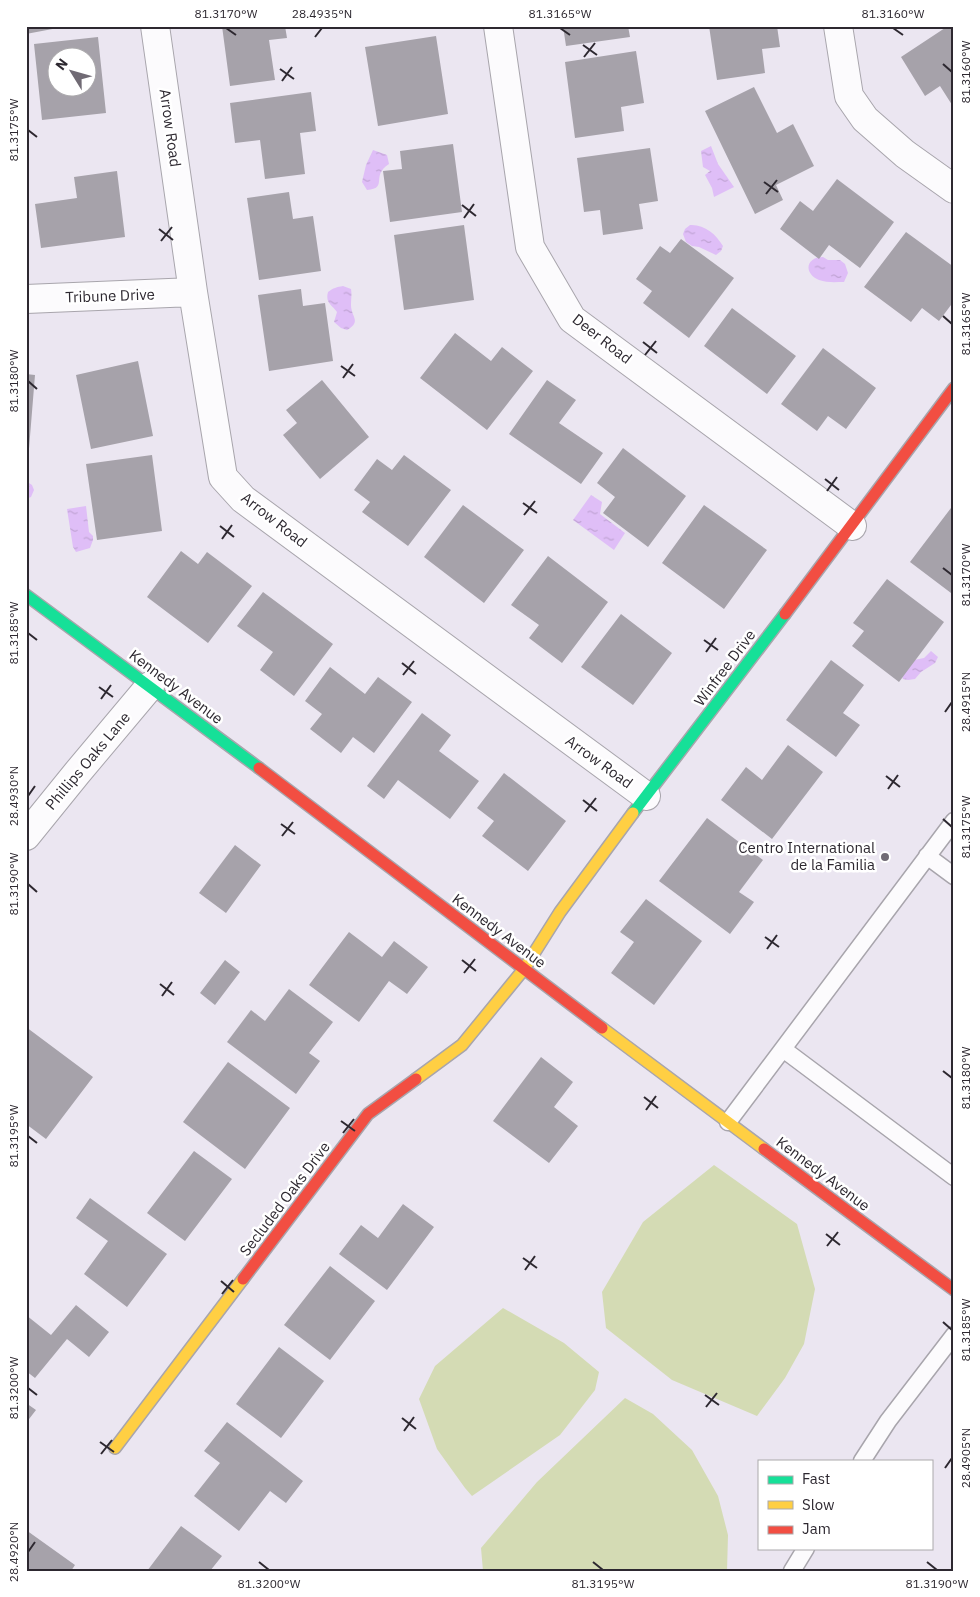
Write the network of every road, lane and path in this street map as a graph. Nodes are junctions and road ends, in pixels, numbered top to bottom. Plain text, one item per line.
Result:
1 (155, 26) edge
2 (498, 26) edge
3 (838, 26) edge
4 (954, 189) edge
5 (193, 292) junction
6 (26, 299) edge
7 (954, 388) edge
8 (852, 526) junction
9 (26, 595) edge
10 (150, 686) junction
11 (646, 796) junction
12 (954, 820) edge
13 (26, 836) edge
14 (927, 856) junction
15 (954, 876) edge
16 (524, 969) junction
17 (783, 1049) junction
18 (728, 1122) junction
19 (954, 1177) edge
20 (952, 1285) edge
21 (954, 1335) edge
22 (115, 1448) dead end
23 (863, 1460) edge
24 (805, 1550) edge
25 (792, 1571) edge

1 - 5 street, Arrow Road
2 - 8 street, Deer Road
3 - 4 street
5 - 6 street, Tribune Drive
5 - 11 street, Arrow Road
7 - 8 street, Winfree Drive
8 - 11 street, Winfree Drive
9 - 10 street, Kennedy Avenue
10 - 13 street, Phillips Oaks Lane
10 - 16 street, Kennedy Avenue
11 - 16 street, Winfree Drive
12 - 14 lane
14 - 15 lane
14 - 17 lane
16 - 18 street, Kennedy Avenue
16 - 22 street, Secluded Oaks Drive
17 - 18 lane
17 - 19 lane
18 - 20 street, Kennedy Avenue
21 - 23 lane
24 - 25 lane

